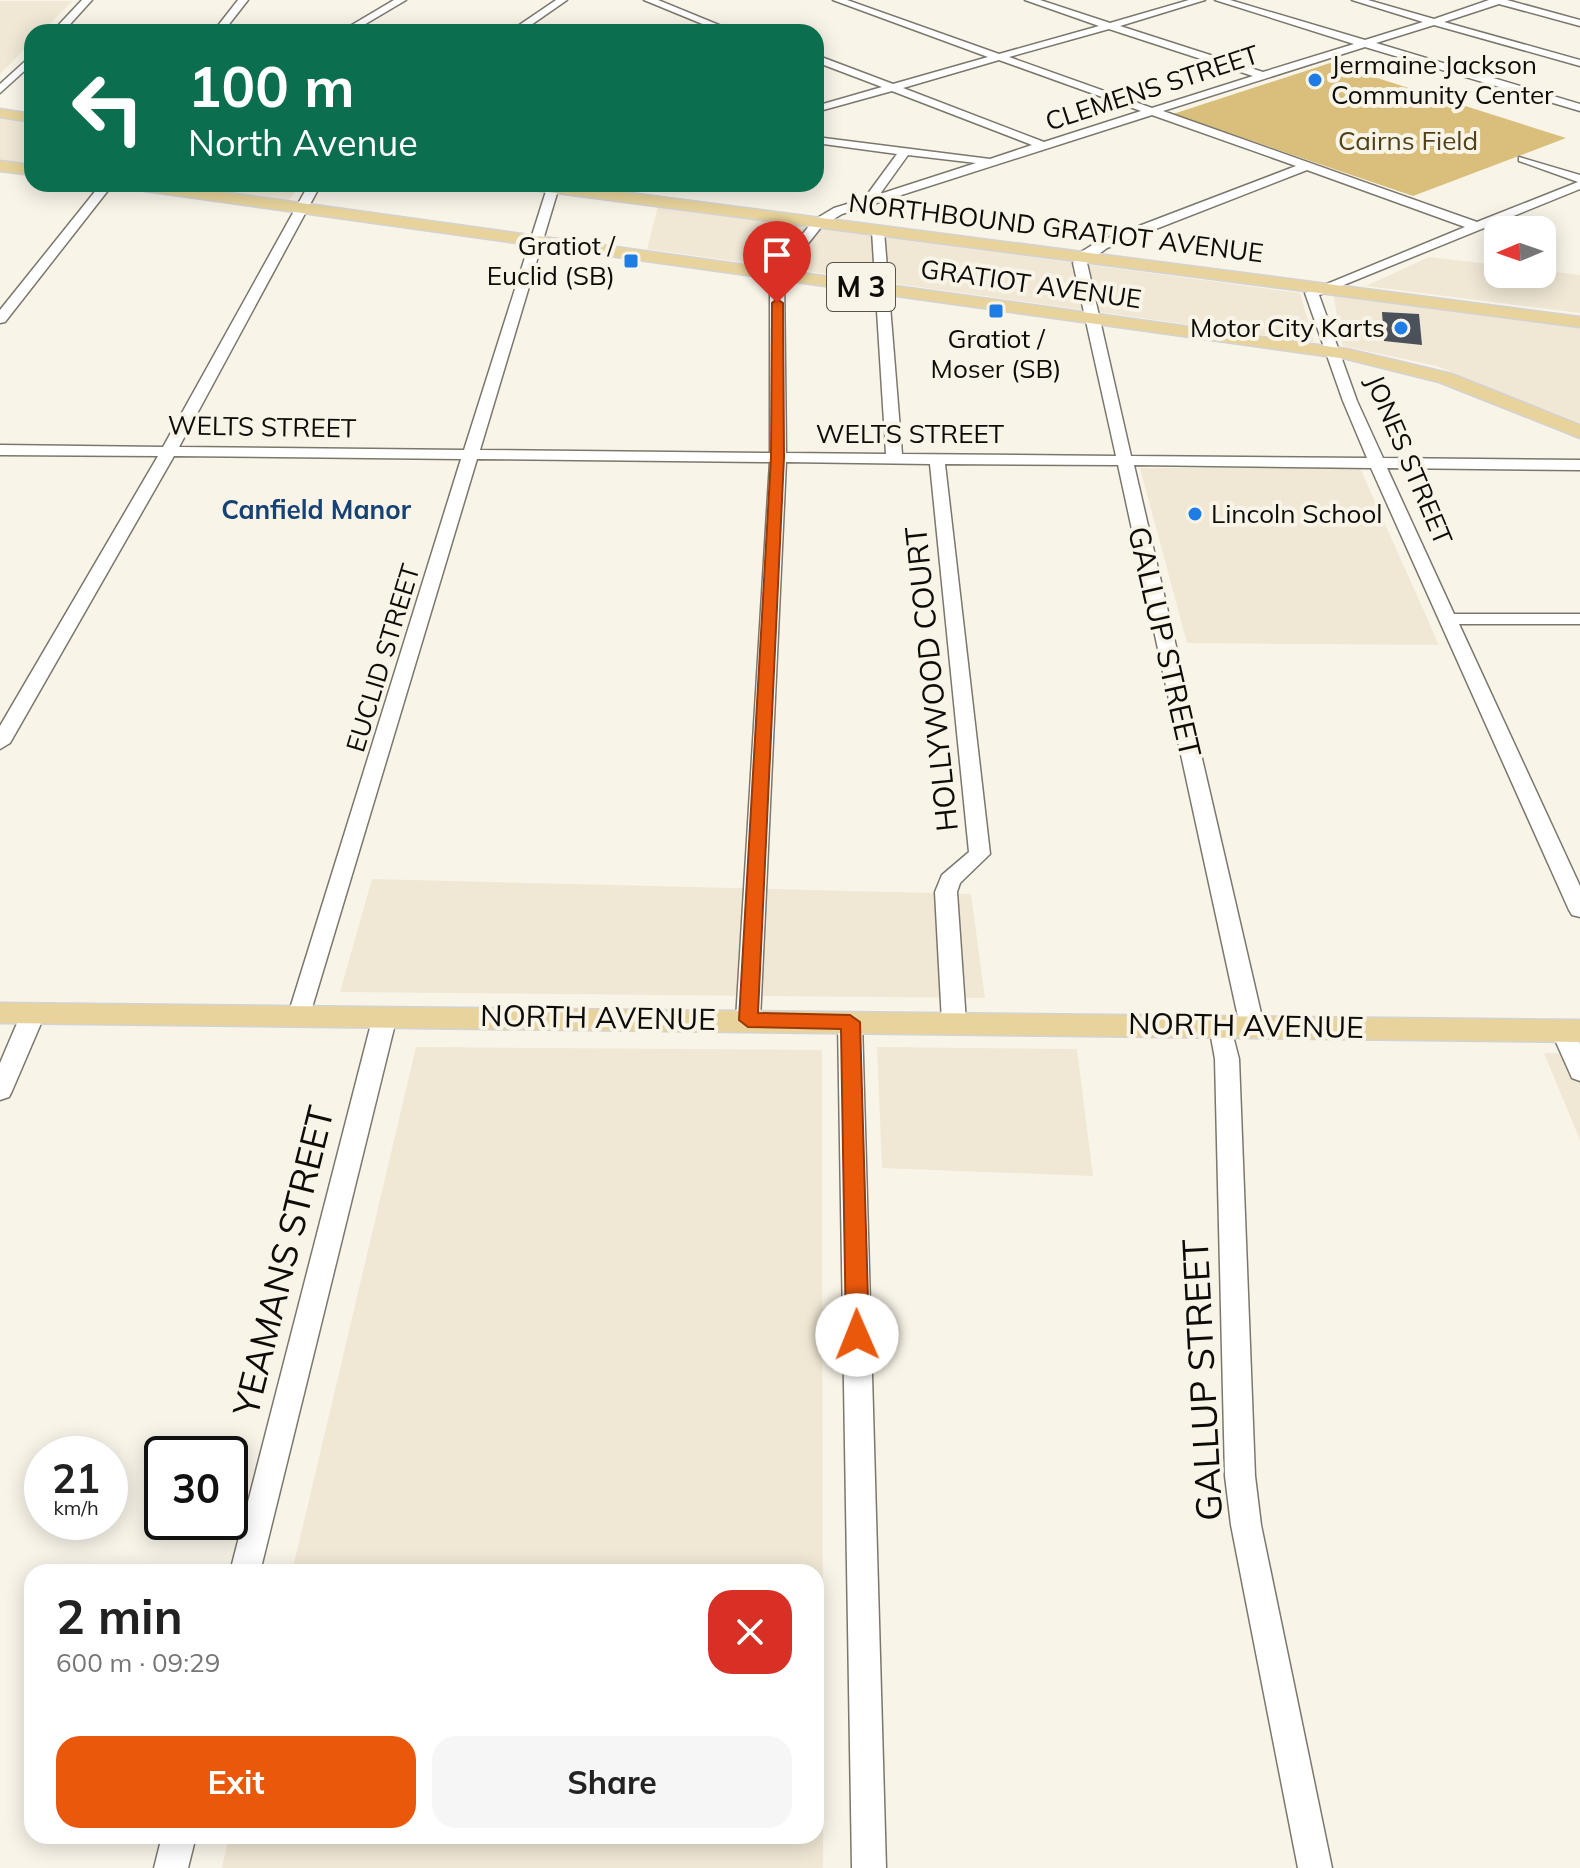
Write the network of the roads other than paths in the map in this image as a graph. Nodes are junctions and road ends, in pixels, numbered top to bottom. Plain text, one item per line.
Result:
1 (87, 0) edge
2 (243, 0) edge
3 (401, 0) edge
4 (562, 0) edge
5 (649, 0) edge
6 (838, 0) edge
7 (1030, 0) edge
8 (1200, 0) edge
9 (1220, 0) edge
10 (1357, 0) edge
11 (1498, 0) edge
12 (1434, 22) junction
13 (1580, 23) edge
14 (64, 24) edge
15 (224, 24) edge
16 (359, 24) edge
17 (526, 24) edge
18 (710, 24) edge
19 (1109, 26) junction
20 (1365, 44) junction
21 (999, 57) junction
22 (824, 61) edge
23 (1580, 63) edge
24 (24, 66) edge
25 (1264, 76) junction
26 (892, 87) junction
27 (0, 90) edge
28 (824, 107) edge
29 (1580, 108) edge
30 (1154, 112) junction
31 (0, 113) edge
32 (24, 117) edge
33 (824, 141) edge
34 (1044, 146) junction
35 (905, 151) junction
36 (1523, 159) dead end
37 (994, 162) junction
38 (0, 166) edge
39 (1307, 166) junction
40 (24, 169) edge
41 (1580, 182) edge
42 (101, 192) edge
43 (188, 192) edge
44 (311, 192) edge
45 (556, 192) edge
46 (600, 192) edge
47 (867, 203) junction
48 (302, 208) junction
49 (818, 223) junction
50 (1478, 227) junction
51 (878, 231) junction
52 (535, 242) junction
53 (1082, 258) junction
54 (777, 274) junction
55 (1323, 289) junction
56 (884, 290) junction
57 (0, 319) edge
58 (1092, 319) junction
59 (1580, 322) edge
60 (1335, 352) junction
61 (1580, 432) edge
62 (0, 450) edge
63 (169, 450) junction
64 (472, 455) junction
65 (778, 457) junction
66 (894, 458) junction
67 (937, 458) junction
68 (1122, 460) junction
69 (1377, 463) junction
70 (1580, 465) edge
71 (1448, 619) junction
72 (1580, 619) edge
73 (0, 743) edge
74 (1580, 910) edge
75 (0, 1013) edge
76 (33, 1014) junction
77 (300, 1015) junction
78 (385, 1016) junction
79 (748, 1020) junction
80 (850, 1022) junction
81 (954, 1022) junction
82 (1221, 1026) junction
83 (1252, 1026) junction
84 (1574, 1028) edge
85 (1580, 1072) edge
86 (0, 1091) edge
87 (247, 1564) edge
88 (177, 1844) edge
89 (171, 1868) edge
90 (869, 1868) edge
91 (1315, 1868) edge

1 - 14 street
2 - 15 street
3 - 16 street
4 - 17 street
5 - 18 street
6 - 21 street
7 - 19 street
8 - 19 street
9 - 20 street
10 - 12 street
11 - 12 street, CLEMENS STREET
11 - 13 street
12 - 20 street, CLEMENS STREET
12 - 23 street
19 - 21 street
19 - 25 street
20 - 25 street, CLEMENS STREET
20 - 29 street
21 - 26 street
21 - 30 street
22 - 26 street
24 - 27 street
25 - 30 street, CLEMENS STREET
26 - 28 street
26 - 34 street
30 - 34 street, CLEMENS STREET
30 - 39 street
31 - 32 main road
33 - 35 street
34 - 37 street, CLEMENS STREET
35 - 37 street
35 - 47 street
36 - 41 street
37 - 47 street, CLEMENS STREET
38 - 40 main road
39 - 50 street
39 - 53 street
41 - 50 street
42 - 57 street
43 - 48 main road, GRATIOT AVENUE / M 3
44 - 48 street
45 - 52 street, EUCLID STREET
46 - 49 main road, NORTHBOUND GRATIOT AVENUE / M 3
47 - 49 street, CLEMENS STREET
48 - 52 main road, GRATIOT AVENUE / M 3
48 - 63 street
49 - 51 main road, NORTHBOUND GRATIOT AVENUE / M 3
49 - 54 street
50 - 55 street
51 - 53 main road, NORTHBOUND GRATIOT AVENUE / M 3
51 - 56 street
52 - 54 main road, GRATIOT AVENUE / M 3
52 - 64 street, EUCLID STREET
53 - 55 main road, NORTHBOUND GRATIOT AVENUE / M 3
53 - 58 street, GALLUP STREET
54 - 56 main road, GRATIOT AVENUE / M 3
54 - 65 street
55 - 59 main road, NORTHBOUND GRATIOT AVENUE / M 3
55 - 60 street, JONES STREET
56 - 58 main road, GRATIOT AVENUE / M 3
56 - 66 street
58 - 60 main road, GRATIOT AVENUE / M 3
58 - 68 street, GALLUP STREET
60 - 61 main road, GRATIOT AVENUE / M 3
60 - 69 street, JONES STREET
62 - 63 street, WELTS STREET
63 - 64 street, WELTS STREET
63 - 73 street
64 - 65 street, WELTS STREET
64 - 77 street, EUCLID STREET
65 - 66 street, WELTS STREET
65 - 79 street
66 - 67 street, WELTS STREET
67 - 68 street, WELTS STREET
67 - 81 street, HOLLYWOOD COURT
68 - 69 street, WELTS STREET
68 - 83 street, GALLUP STREET
69 - 70 street, WELTS STREET
69 - 71 street, JONES STREET
71 - 72 street
71 - 74 street, JONES STREET
75 - 76 main road, NORTH AVENUE
76 - 77 main road, NORTH AVENUE
76 - 86 street
77 - 78 main road, NORTH AVENUE
78 - 79 main road, NORTH AVENUE
78 - 87 street, YEAMANS STREET
79 - 80 main road, NORTH AVENUE
80 - 81 main road, NORTH AVENUE
80 - 90 street
81 - 82 main road, NORTH AVENUE
82 - 83 main road, NORTH AVENUE
82 - 91 street, GALLUP STREET
83 - 84 main road, NORTH AVENUE
84 - 85 street
88 - 89 street

